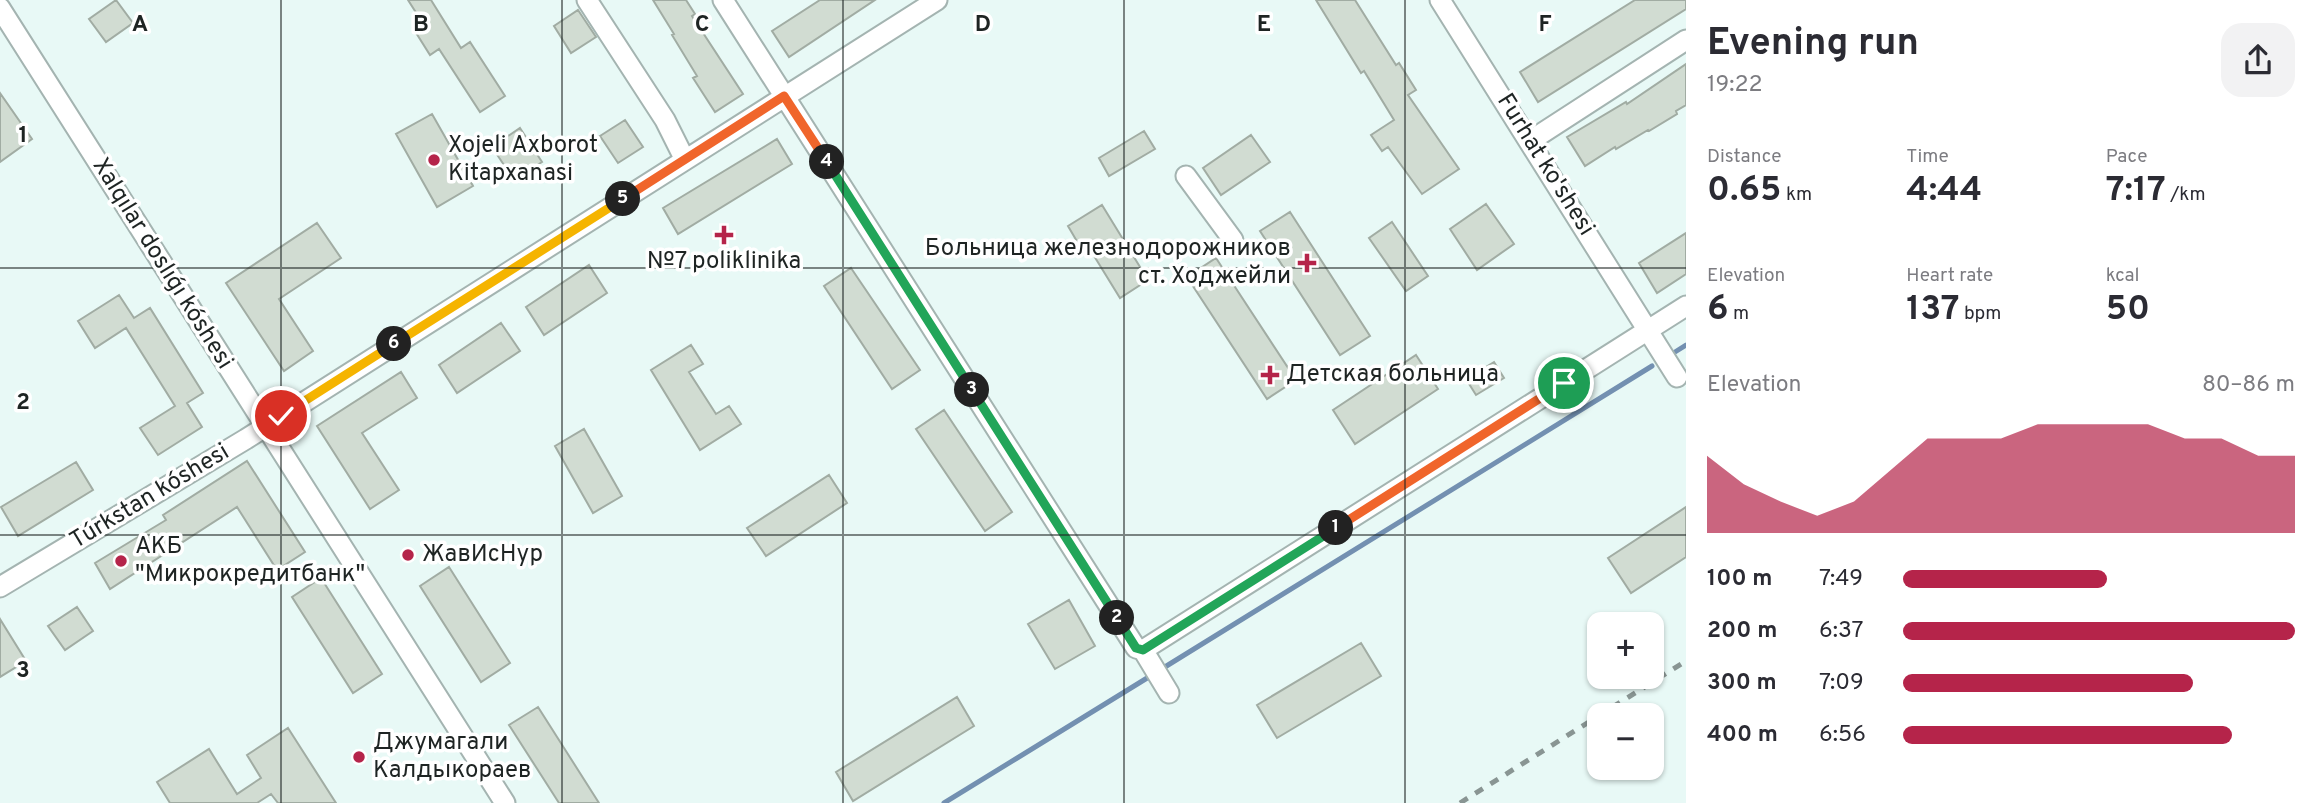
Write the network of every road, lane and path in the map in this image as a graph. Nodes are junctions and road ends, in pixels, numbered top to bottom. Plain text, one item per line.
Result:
1 (587, 0) edge
2 (723, 0) edge
3 (937, 0) edge
4 (1440, 0) edge
5 (0, 8) edge
6 (1686, 40) edge
7 (784, 96) junction
8 (1530, 141) junction
9 (685, 160) junction
10 (1186, 176) dead end
11 (1233, 240) dead end
12 (1686, 306) edge
13 (1649, 330) junction
14 (1677, 377) dead end
15 (265, 426) junction
16 (0, 587) edge
17 (1143, 650) junction
18 (1169, 693) dead end
19 (505, 803) edge

1 - 9 street
2 - 7 street
3 - 7 street, Túrkstan kóshesi
4 - 8 street, Furhat ko'shesi
5 - 15 street, Xalqılar doslıǵı kóshesi
6 - 8 street
7 - 9 street, Túrkstan kóshesi
7 - 17 street
8 - 13 street, Furhat ko'shesi
9 - 15 street, Túrkstan kóshesi
10 - 11 street
12 - 13 street
13 - 14 street, Furhat ko'shesi
13 - 17 street
15 - 16 street, Túrkstan kóshesi
15 - 19 street, Xalqılar doslıǵı kóshesi
17 - 18 street

